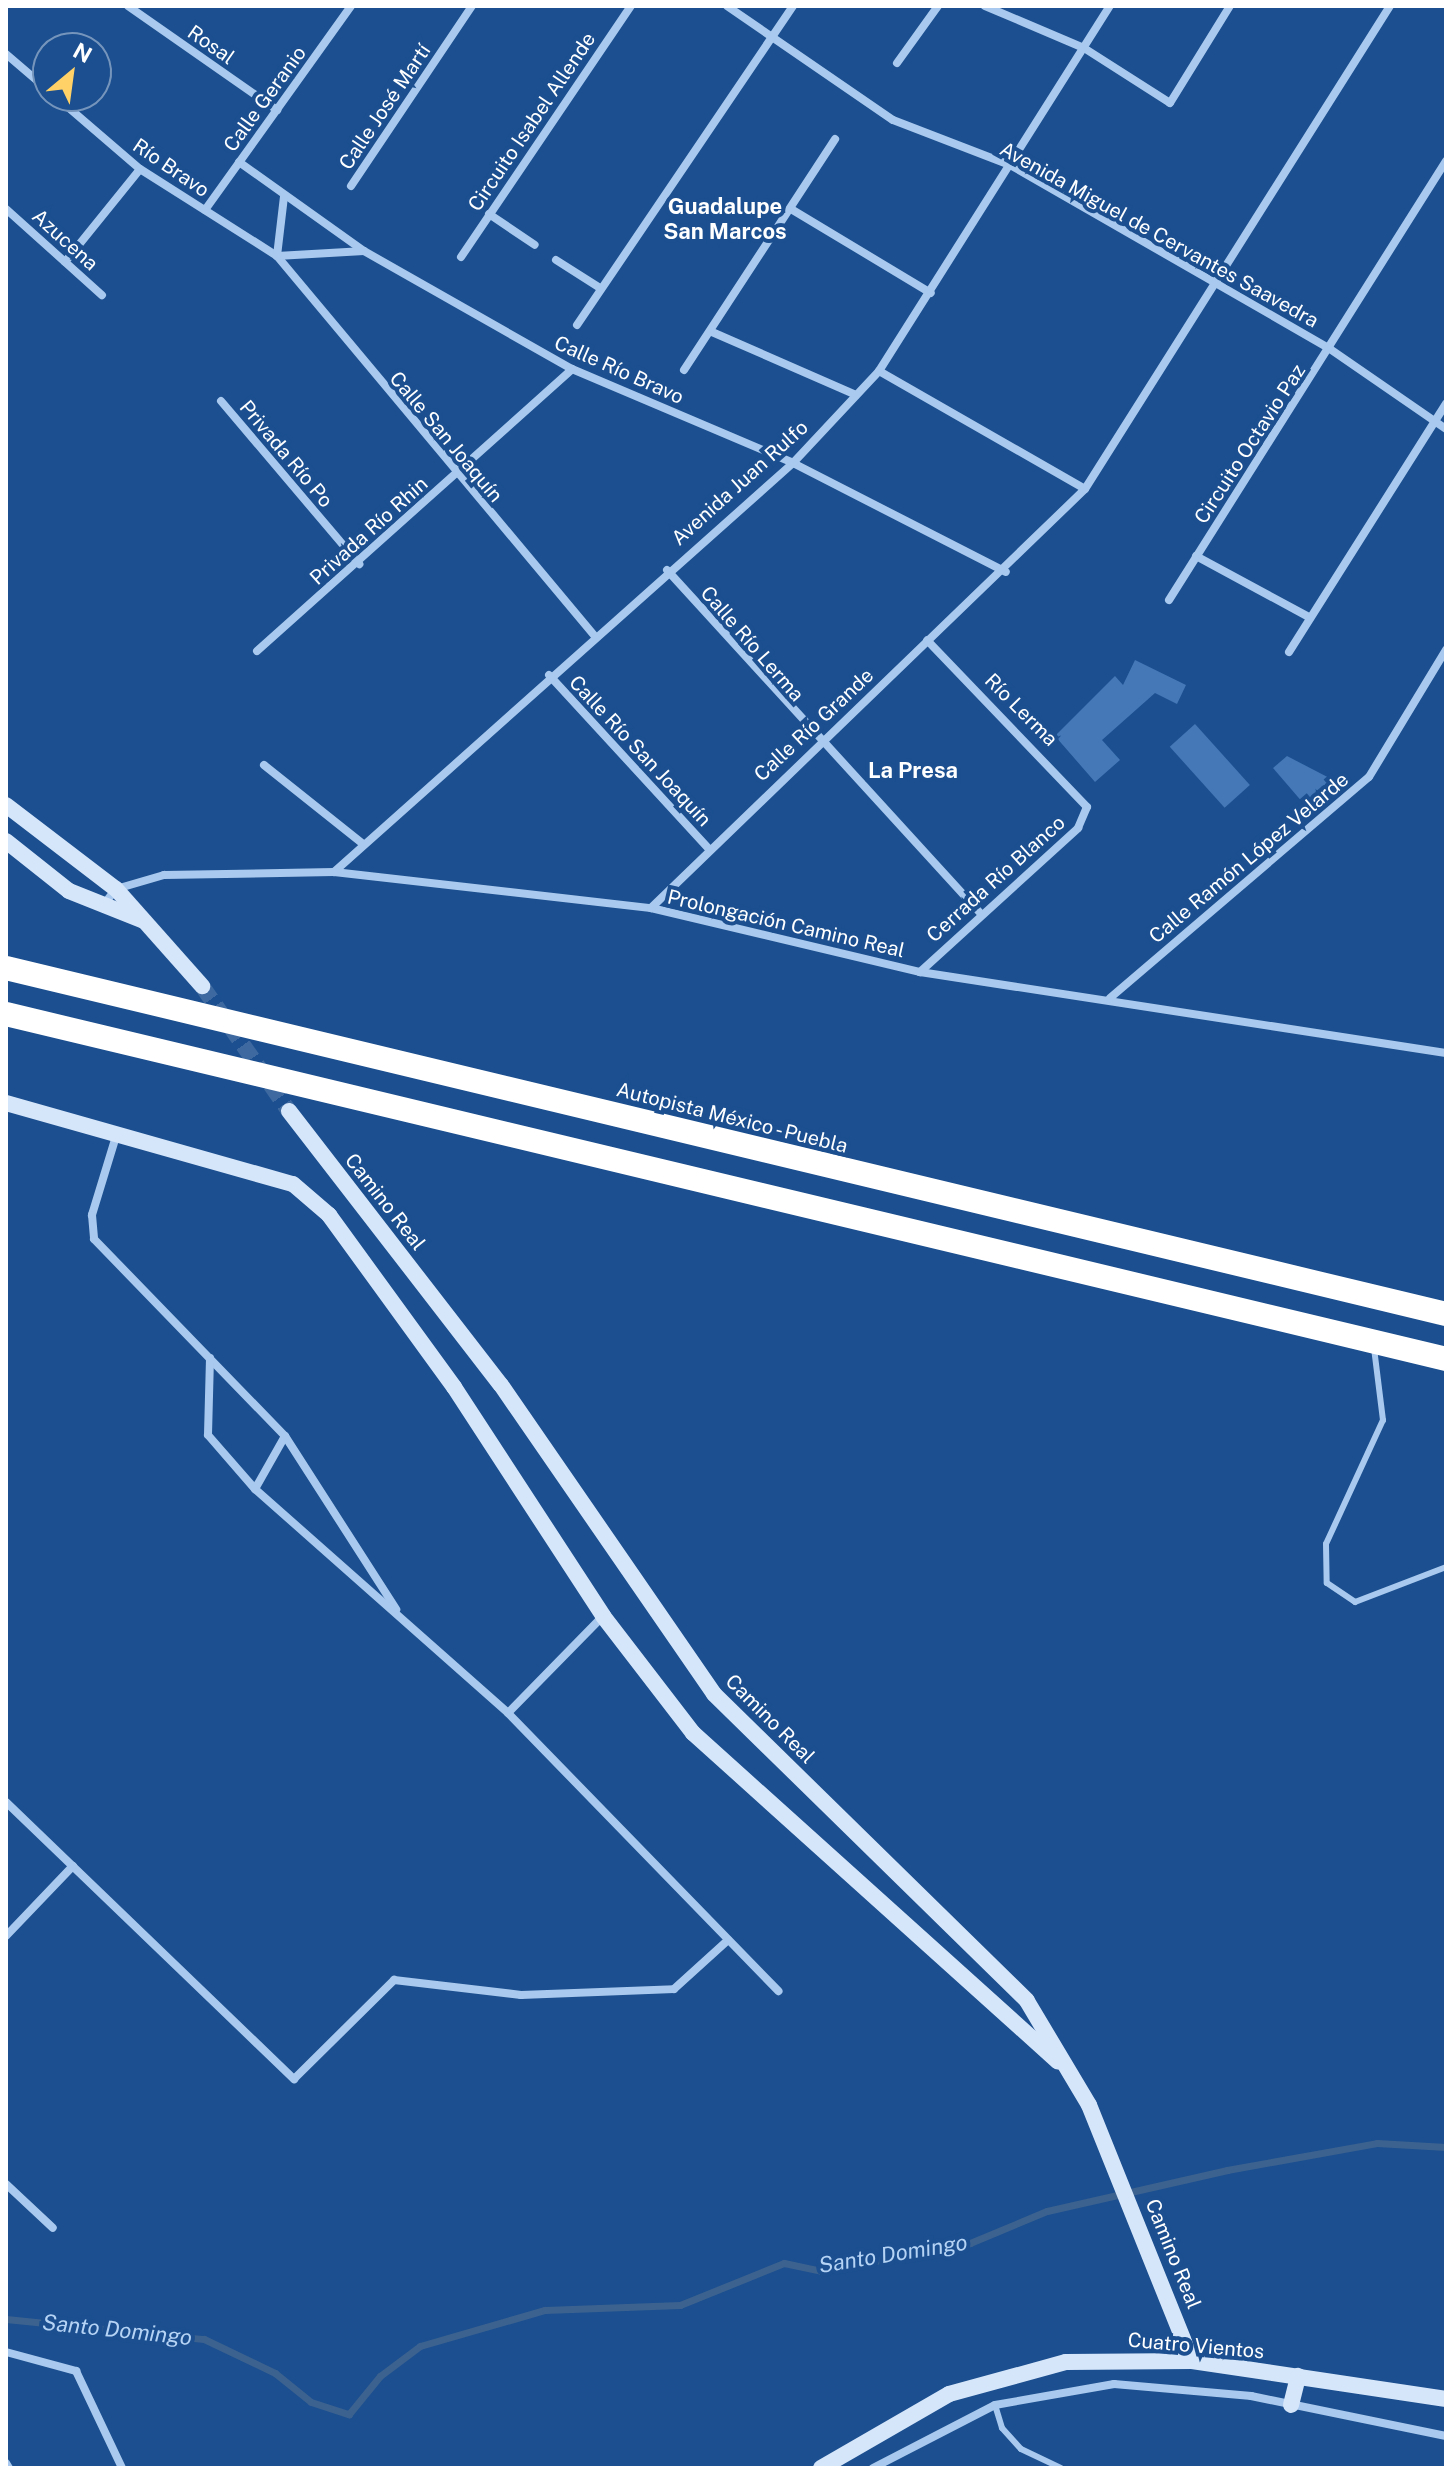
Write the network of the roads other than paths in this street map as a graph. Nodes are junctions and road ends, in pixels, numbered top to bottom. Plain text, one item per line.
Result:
1 (128, 6) edge
2 (351, 6) edge
3 (472, 6) edge
4 (631, 6) edge
5 (727, 6) edge
6 (793, 6) edge
7 (938, 6) edge
8 (985, 6) edge
9 (1110, 6) edge
10 (1230, 6) edge
11 (1390, 6) edge
12 (771, 37) junction
13 (1084, 48) junction
14 (6, 54) edge
15 (897, 63) dead end
16 (32, 76) edge
17 (277, 110) junction
18 (74, 112) edge
19 (835, 139) dead end
20 (1446, 161) edge
21 (239, 162) junction
22 (1012, 166) junction
23 (140, 169) junction
24 (351, 186) dead end
25 (284, 196) junction
26 (6, 209) edge
27 (791, 209) junction
28 (205, 210) junction
29 (489, 214) junction
30 (535, 245) dead end
31 (364, 251) junction
32 (277, 256) junction
33 (461, 257) dead end
34 (556, 260) dead end
35 (65, 262) junction
36 (1214, 286) junction
37 (600, 288) junction
38 (931, 293) junction
39 (102, 295) dead end
40 (577, 325) dead end
41 (712, 332) junction
42 (1330, 349) junction
43 (572, 369) junction
44 (684, 370) dead end
45 (879, 371) junction
46 (856, 395) junction
47 (221, 401) dead end
48 (1446, 404) edge
49 (1436, 420) junction
50 (1446, 429) edge
51 (793, 463) junction
52 (455, 475) junction
53 (1085, 489) junction
54 (1196, 556) junction
55 (359, 564) junction
56 (667, 570) junction
57 (1006, 572) junction
58 (1169, 600) dead end
59 (1309, 617) junction
60 (594, 635) junction
61 (927, 640) junction
62 (1446, 650) edge
63 (257, 651) dead end
64 (1289, 652) dead end
65 (549, 675) junction
66 (819, 744) junction
67 (264, 765) dead end
68 (6, 805) edge
69 (1087, 807) joint
70 (6, 841) edge
71 (363, 844) junction
72 (708, 848) junction
73 (334, 872) junction
74 (116, 889) junction
75 (105, 903) junction
76 (651, 908) junction
77 (979, 912) junction
78 (154, 926) junction
79 (6, 968) edge
80 (920, 972) junction
81 (202, 986) tunnel mouth
82 (1110, 998) junction
83 (6, 1014) edge
84 (1446, 1053) edge
85 (6, 1103) edge
86 (289, 1111) tunnel mouth
87 (118, 1131) junction
88 (1446, 1314) edge
89 (1373, 1340) junction
90 (210, 1358) junction
91 (1446, 1359) edge
92 (285, 1436) junction
93 (255, 1489) junction
94 (1446, 1567) edge
95 (603, 1616) junction
96 (403, 1620) junction
97 (508, 1713) junction
98 (6, 1802) edge
99 (73, 1866) junction
100 (6, 1936) edge
101 (728, 1940) junction
102 (778, 1991) dead end
103 (1069, 2071) junction
104 (6, 2184) edge
105 (53, 2228) dead end
106 (6, 2352) edge
107 (1192, 2361) junction
108 (1298, 2376) junction
109 (1446, 2399) edge
110 (995, 2405) junction
111 (1291, 2405) junction
112 (1446, 2436) edge
113 (6, 2463) edge
114 (9, 2468) edge
115 (122, 2468) edge
116 (821, 2468) edge
117 (873, 2468) edge
118 (1061, 2468) edge

1 - 17 street, Rosal
2 - 17 street, Calle Geranio
3 - 24 street, Calle José Martí
4 - 29 street, Circuito Isabel Allende
5 - 12 street, Avenida Miguel de Cervantes Saavedra
6 - 12 street
7 - 15 street
8 - 13 street
9 - 13 street, Avenida Juan Rulfo
10 - 13 street
11 - 36 street, Calle Río Grande
12 - 22 street, Avenida Miguel de Cervantes Saavedra
12 - 37 street
13 - 22 street, Avenida Juan Rulfo
14 - 16 street
17 - 21 street, Calle Geranio
18 - 23 street, Río Bravo
19 - 27 street
20 - 42 street, Circuito Octavio Paz
21 - 25 street, Calle Río Bravo
21 - 28 street, Calle Geranio
22 - 36 street, Avenida Miguel de Cervantes Saavedra
22 - 38 street, Avenida Juan Rulfo
23 - 28 street, Río Bravo
23 - 35 street
25 - 31 street, Calle Río Bravo
25 - 32 street
26 - 35 street, Azucena
27 - 38 street
27 - 41 street
28 - 32 street, Río Bravo
29 - 30 street
29 - 33 street, Circuito Isabel Allende
31 - 32 street
31 - 43 street, Calle Río Bravo
32 - 52 street, Calle San Joaquín
34 - 37 street
35 - 39 street, Azucena
36 - 42 street, Avenida Miguel de Cervantes Saavedra
36 - 53 street, Calle Río Grande
37 - 40 street
38 - 45 street, Avenida Juan Rulfo
41 - 44 street
41 - 46 street
42 - 49 street, Avenida Miguel de Cervantes Saavedra
42 - 54 street, Circuito Octavio Paz
43 - 51 street, Calle Río Bravo
43 - 52 street, Privada Río Rhin
45 - 46 street, Avenida Juan Rulfo
45 - 53 street
46 - 51 street, Avenida Juan Rulfo
47 - 55 street, Privada Río Po
48 - 49 street
49 - 50 street, Avenida Miguel de Cervantes Saavedra
49 - 59 street
51 - 56 street, Avenida Juan Rulfo
51 - 57 street, Calle Río Bravo
52 - 55 street, Privada Río Rhin
52 - 60 street, Calle San Joaquín
53 - 57 street, Calle Río Grande
54 - 58 street, Circuito Octavio Paz
54 - 59 street
55 - 63 street, Privada Río Rhin
56 - 60 street, Avenida Juan Rulfo
56 - 66 street, Calle Río Lerma
57 - 61 street, Calle Río Grande
59 - 64 street
60 - 65 street, Avenida Juan Rulfo
61 - 66 street, Calle Río Grande
61 - 69 street, Río Lerma
62 - 82 street, Calle Ramón López Velarde
65 - 71 street, Avenida Juan Rulfo
65 - 72 street, Calle Río San Joaquín
66 - 72 street, Calle Río Grande
66 - 77 street, Calle Río Lerma
67 - 71 street
68 - 74 street
69 - 77 street, Cerrada Río Blanco
70 - 75 street
71 - 73 street, Avenida Juan Rulfo
72 - 76 street, Calle Río Grande
73 - 74 street, Prolongación Camino Real
73 - 76 street, Prolongación Camino Real
74 - 75 street
74 - 78 street
75 - 78 street
76 - 80 street, Prolongación Camino Real
77 - 80 street, Cerrada Río Blanco
78 - 81 street
79 - 88 highway, Autopista México - Puebla
80 - 82 street, Prolongación Camino Real
82 - 84 street, Prolongación Camino Real
83 - 89 highway
85 - 87 street
86 - 103 street, Camino Real
87 - 90 street
87 - 95 street
89 - 91 highway
89 - 94 lane
90 - 92 street
90 - 93 street
92 - 93 street
92 - 96 street
93 - 96 street
95 - 97 street
95 - 103 street
96 - 97 street
97 - 101 street
98 - 99 street
99 - 100 street
99 - 101 street
101 - 102 street
103 - 107 street, Camino Real
104 - 105 street
106 - 115 street
107 - 108 street, Cuatro Vientos
107 - 116 street, Cuatro Vientos
108 - 109 street, Cuatro Vientos
108 - 111 street
110 - 111 street, Cuatro Vientos
110 - 117 street, Cuatro Vientos
110 - 118 lane
111 - 112 street, Cuatro Vientos
113 - 114 street

